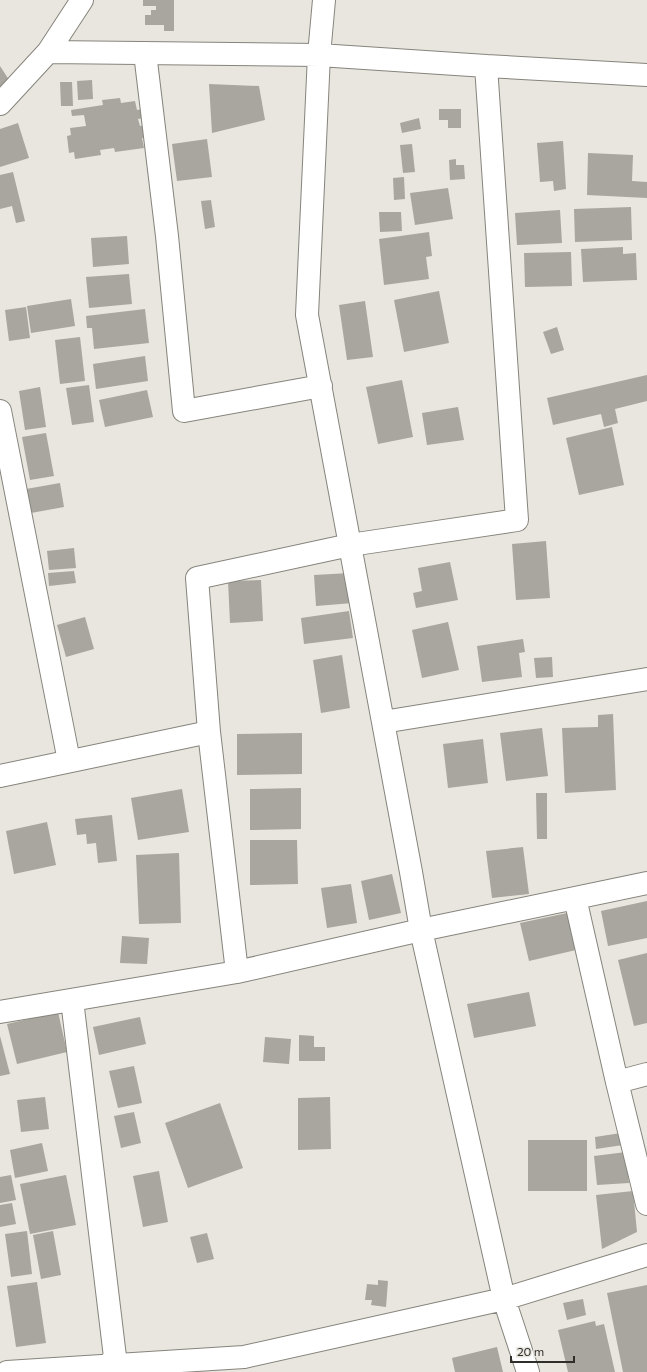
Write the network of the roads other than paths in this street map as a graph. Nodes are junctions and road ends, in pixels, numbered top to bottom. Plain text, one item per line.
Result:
1 (82, 0) edge
2 (324, 0) edge
3 (48, 52) junction
4 (145, 53) junction
5 (319, 55) junction
6 (486, 66) junction
7 (647, 75) edge
8 (0, 104) edge
9 (321, 386) junction
10 (0, 411) edge
11 (350, 545) junction
12 (647, 679) edge
13 (383, 722) junction
14 (209, 732) junction
15 (69, 762) junction
16 (0, 776) edge
17 (647, 883) edge
18 (575, 898) junction
19 (421, 930) junction
20 (237, 972) junction
21 (72, 1000) junction
22 (0, 1012) edge
23 (647, 1074) edge
24 (618, 1082) junction
25 (647, 1204) edge
26 (647, 1255) edge
27 (504, 1299) junction
28 (115, 1365) junction
29 (7, 1372) edge
30 (528, 1372) edge

1 - 3 street
2 - 5 street
3 - 4 street
3 - 8 street
4 - 5 street
4 - 9 street
5 - 6 street
5 - 9 street
6 - 7 street
6 - 11 street
9 - 11 street
10 - 15 street
11 - 13 street
11 - 14 street
12 - 13 street
13 - 19 street
14 - 15 street
14 - 20 street
15 - 16 street
17 - 18 street
18 - 19 street
18 - 24 street
19 - 20 street
19 - 27 street
20 - 21 street
21 - 22 street
21 - 28 street
23 - 24 street
24 - 25 street
26 - 27 street
27 - 28 street
27 - 30 street
28 - 29 street

